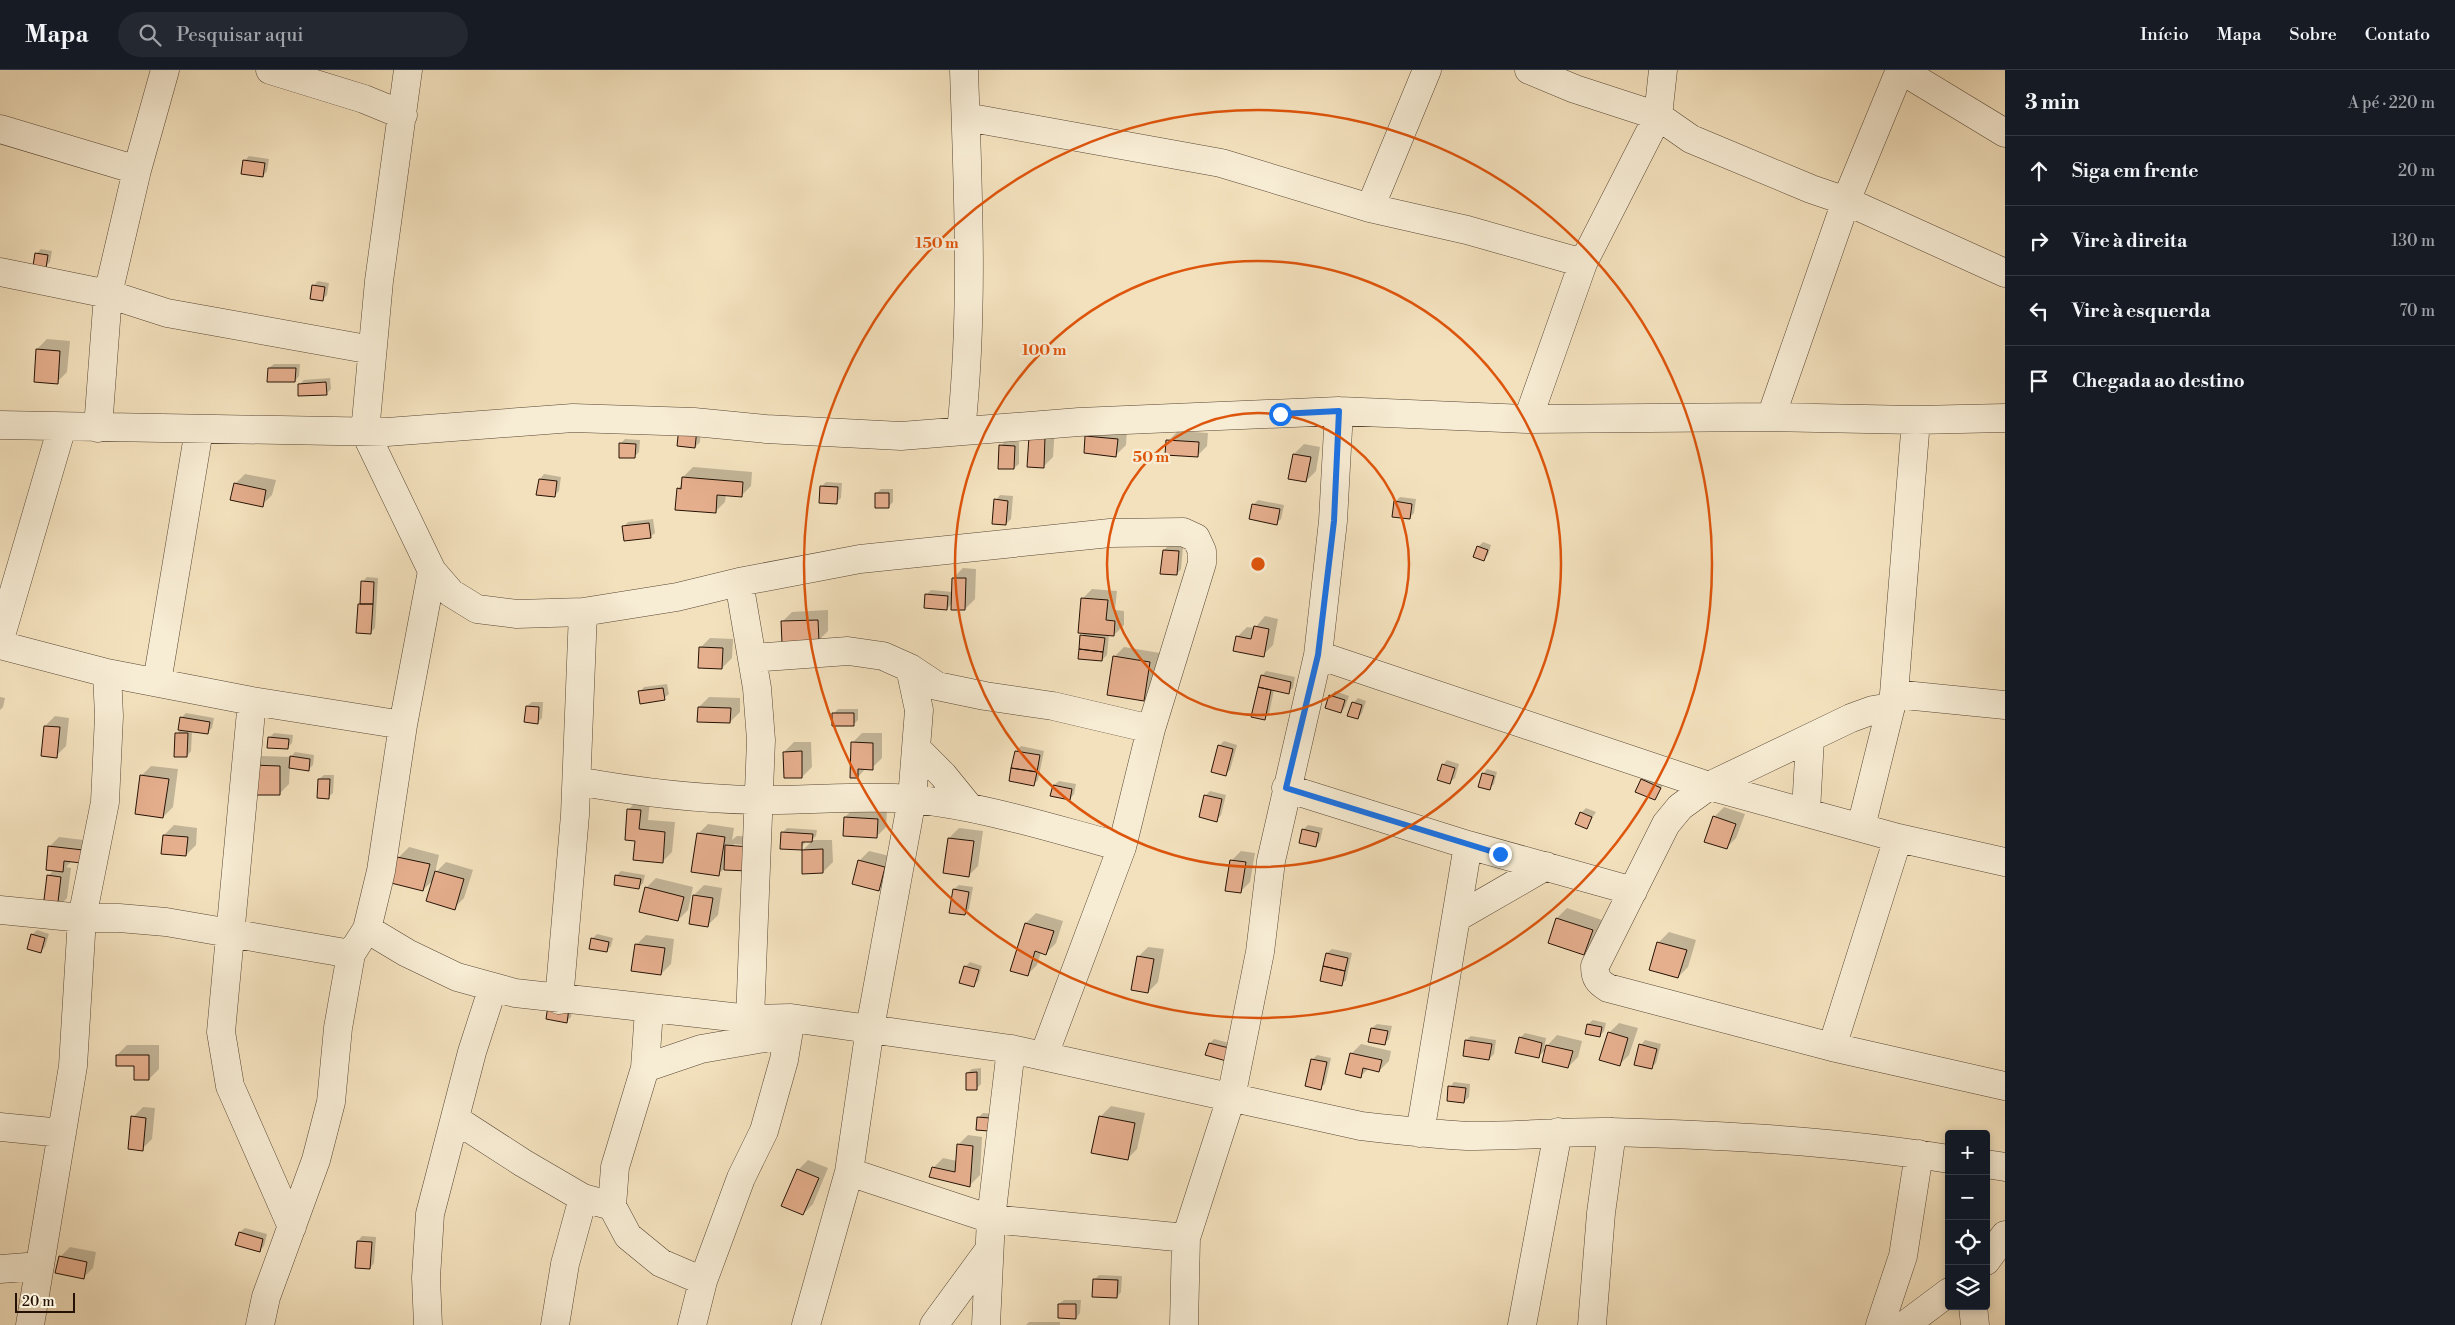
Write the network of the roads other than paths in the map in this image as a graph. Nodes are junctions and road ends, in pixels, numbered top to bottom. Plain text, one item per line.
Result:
1 (165, 70) edge
2 (270, 70) edge
3 (408, 70) edge
4 (964, 70) edge
5 (1427, 70) edge
6 (1529, 70) edge
7 (1663, 70) edge
8 (1900, 70) edge
9 (1936, 70) edge
10 (1942, 97) junction
11 (403, 115) junction
12 (1658, 116) junction
13 (966, 117) junction
14 (0, 129) edge
15 (2005, 133) edge
16 (137, 170) junction
17 (1846, 201) junction
18 (1370, 208) junction
19 (1582, 264) junction
20 (0, 272) edge
21 (2005, 273) edge
22 (108, 294) junction
23 (372, 350) junction
24 (1339, 411) junction
25 (1771, 417) junction
26 (2005, 418) edge
27 (1528, 419) junction
28 (1916, 420) junction
29 (0, 425) edge
30 (62, 427) junction
31 (98, 428) junction
32 (199, 430) junction
33 (961, 431) junction
34 (365, 432) junction
35 (432, 571) junction
36 (739, 582) junction
37 (583, 612) junction
38 (0, 640) edge
39 (0, 645) edge
40 (1318, 655) junction
41 (752, 658) junction
42 (910, 668) junction
43 (107, 673) junction
44 (157, 682) junction
45 (937, 686) junction
46 (1892, 700) junction
47 (252, 701) junction
48 (2005, 705) edge
49 (919, 710) junction
50 (404, 725) junction
51 (1151, 729) junction
52 (1810, 740) junction
53 (916, 748) junction
54 (577, 781) junction
55 (1709, 786) junction
56 (1286, 788) junction
57 (912, 799) junction
58 (759, 800) junction
59 (968, 807) junction
60 (1806, 812) junction
61 (1861, 827) junction
62 (1898, 838) junction
63 (1468, 845) junction
64 (1122, 847) junction
65 (1500, 854) junction
66 (2005, 862) edge
67 (1546, 866) junction
68 (1461, 884) junction
69 (1633, 890) junction
70 (0, 910) edge
71 (82, 918) junction
72 (1456, 918) junction
73 (367, 929) junction
74 (230, 932) junction
75 (351, 954) junction
76 (493, 987) junction
77 (559, 1000) junction
78 (648, 1010) junction
79 (750, 1020) junction
80 (790, 1026) junction
81 (870, 1028) junction
82 (1832, 1047) junction
83 (1012, 1049) junction
84 (1044, 1055) junction
85 (645, 1068) junction
86 (2005, 1086) edge
87 (1230, 1098) junction
88 (455, 1119) junction
89 (0, 1127) edge
90 (1558, 1132) junction
91 (1612, 1132) junction
92 (62, 1133) junction
93 (1420, 1133) junction
94 (1919, 1154) junction
95 (1945, 1157) edge
96 (1990, 1165) edge
97 (2005, 1167) edge
98 (849, 1172) junction
99 (583, 1198) junction
100 (612, 1206) junction
101 (991, 1219) junction
102 (292, 1227) junction
103 (2005, 1235) edge
104 (1186, 1238) junction
105 (990, 1250) junction
106 (1990, 1256) edge
107 (40, 1266) junction
108 (0, 1269) edge
109 (704, 1281) junction
110 (1945, 1295) edge
111 (1973, 1310) edge
112 (30, 1325) edge
113 (260, 1325) edge
114 (428, 1325) edge
115 (555, 1325) edge
116 (692, 1325) edge
117 (806, 1325) edge
118 (934, 1325) edge
119 (986, 1325) edge
120 (1184, 1325) edge
121 (1522, 1325) edge
122 (1592, 1325) edge
123 (1880, 1325) edge
124 (1905, 1325) edge
125 (1975, 1325) edge

1 - 16 street
2 - 11 street
3 - 11 street
4 - 13 street
5 - 18 street
6 - 12 street
7 - 12 street
8 - 10 street
8 - 17 street
9 - 10 street
10 - 15 street
11 - 23 street
12 - 17 street
12 - 19 street
13 - 18 street
13 - 33 street
14 - 16 street
16 - 22 street
17 - 21 street
17 - 25 street
18 - 19 street
19 - 27 street
20 - 22 street
22 - 23 street
22 - 31 street
23 - 34 street
24 - 27 street
24 - 33 street
24 - 40 street
25 - 27 street
25 - 28 street
26 - 28 street
28 - 46 street
29 - 30 street
30 - 31 street
30 - 38 street
31 - 32 street
32 - 34 street
32 - 44 street
33 - 34 street
34 - 35 street
35 - 37 street
35 - 50 street
36 - 37 street
36 - 41 street
36 - 51 street
37 - 54 street
39 - 43 street
40 - 55 street
40 - 56 street
41 - 42 street
41 - 58 street
42 - 45 street
42 - 49 street
43 - 44 street
43 - 71 street
44 - 47 street
45 - 49 street
45 - 51 street
46 - 48 street
46 - 52 street
46 - 61 street
47 - 50 street
47 - 74 street
49 - 53 street
50 - 73 street
51 - 64 street
52 - 55 street
52 - 60 street
53 - 57 street
53 - 59 street
54 - 58 street
54 - 77 street
55 - 60 street
55 - 69 street
56 - 63 street
56 - 87 street
57 - 58 street
57 - 59 street
57 - 81 street
58 - 79 street
59 - 64 street
60 - 61 street
61 - 62 street
62 - 66 street
62 - 82 street
63 - 65 street
63 - 68 street
64 - 84 street
65 - 67 street
65 - 68 street
67 - 69 street
67 - 72 street
68 - 72 street
69 - 82 street
70 - 71 street
71 - 74 street
71 - 92 street
72 - 93 street
73 - 75 street
73 - 76 street
74 - 75 street
74 - 102 street
75 - 102 street
76 - 77 street
76 - 88 street
77 - 78 street
78 - 79 street
78 - 85 street
79 - 80 street
80 - 81 street
80 - 85 street
80 - 109 street
81 - 83 street
81 - 98 street
82 - 86 street
83 - 84 street
83 - 101 street
84 - 87 street
85 - 100 street
87 - 93 street
87 - 104 street
88 - 99 street
88 - 114 street
89 - 92 street
90 - 91 street
90 - 93 street
90 - 121 street
91 - 94 street
91 - 122 street
92 - 107 street
94 - 95 street
94 - 123 street
96 - 97 street
98 - 101 street
98 - 117 street
99 - 100 street
99 - 115 street
100 - 109 street
101 - 104 street
101 - 105 street
102 - 113 street
103 - 106 street
104 - 120 street
105 - 118 street
105 - 119 street
107 - 108 street
107 - 112 street
109 - 116 street
110 - 124 street
111 - 125 street

